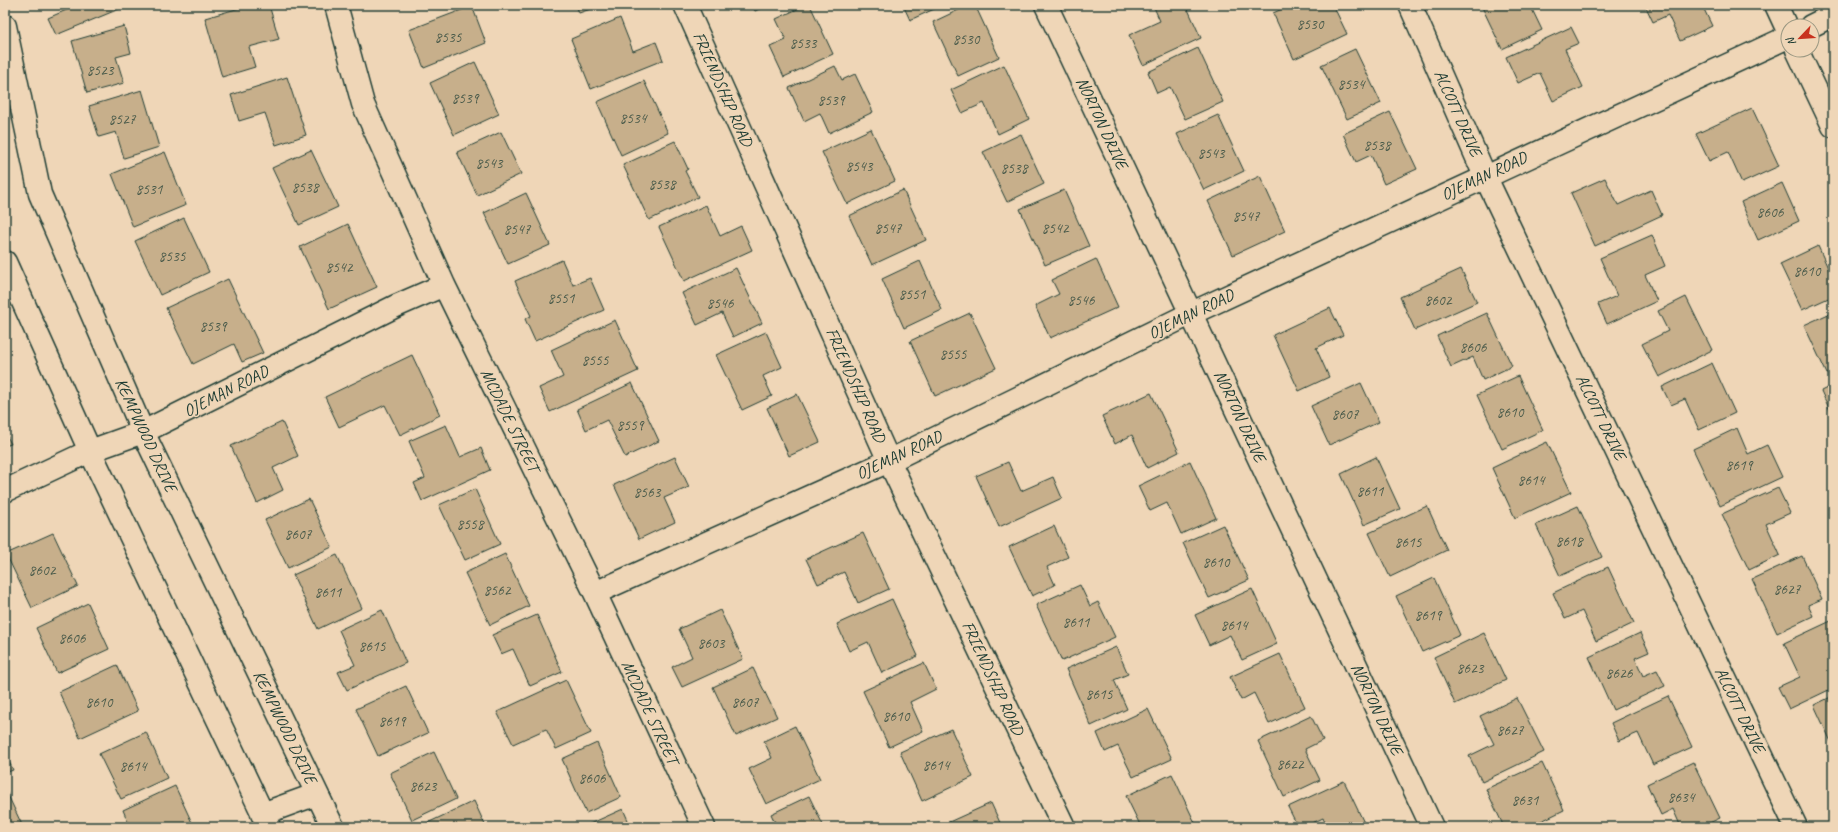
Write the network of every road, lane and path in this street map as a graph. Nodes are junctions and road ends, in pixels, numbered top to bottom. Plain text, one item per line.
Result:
1 (336, 5) edge
2 (685, 5) edge
3 (1046, 5) edge
4 (1410, 5) edge
5 (1776, 5) edge
6 (1833, 15) edge
7 (1782, 18) edge
8 (1820, 22) edge
9 (5, 26) edge
10 (1780, 41) edge
11 (8, 58) edge
12 (1801, 58) edge
13 (1833, 126) edge
14 (1485, 176) junction
15 (5, 262) edge
16 (444, 285) junction
17 (1192, 312) junction
18 (143, 432) junction
19 (90, 451) junction
20 (890, 460) junction
21 (5, 491) edge
22 (595, 593) junction
23 (317, 794) junction
24 (266, 820) edge
25 (333, 827) edge
26 (704, 827) edge
27 (1064, 827) edge
28 (1432, 827) edge
29 (1796, 827) edge

1 - 16 street, MCDADE STREET
2 - 20 street, FRIENDSHIP ROAD
3 - 17 street, NORTON DRIVE
4 - 14 street, ALCOTT DRIVE
5 - 7 street
6 - 8 street
9 - 11 street, KEMPWOOD DRIVE
10 - 14 street, OJEMAN ROAD
11 - 18 street, KEMPWOOD DRIVE
12 - 13 street
14 - 17 street, OJEMAN ROAD
14 - 29 street, ALCOTT DRIVE
15 - 19 street
16 - 18 street, OJEMAN ROAD
16 - 22 street, MCDADE STREET
17 - 20 street, OJEMAN ROAD
17 - 28 street, NORTON DRIVE
18 - 19 street, OJEMAN ROAD
18 - 23 street, KEMPWOOD DRIVE
19 - 21 street, OJEMAN ROAD
19 - 24 street
20 - 22 street, OJEMAN ROAD
20 - 27 street, FRIENDSHIP ROAD
22 - 26 street, MCDADE STREET
23 - 24 street
23 - 25 street, KEMPWOOD DRIVE

